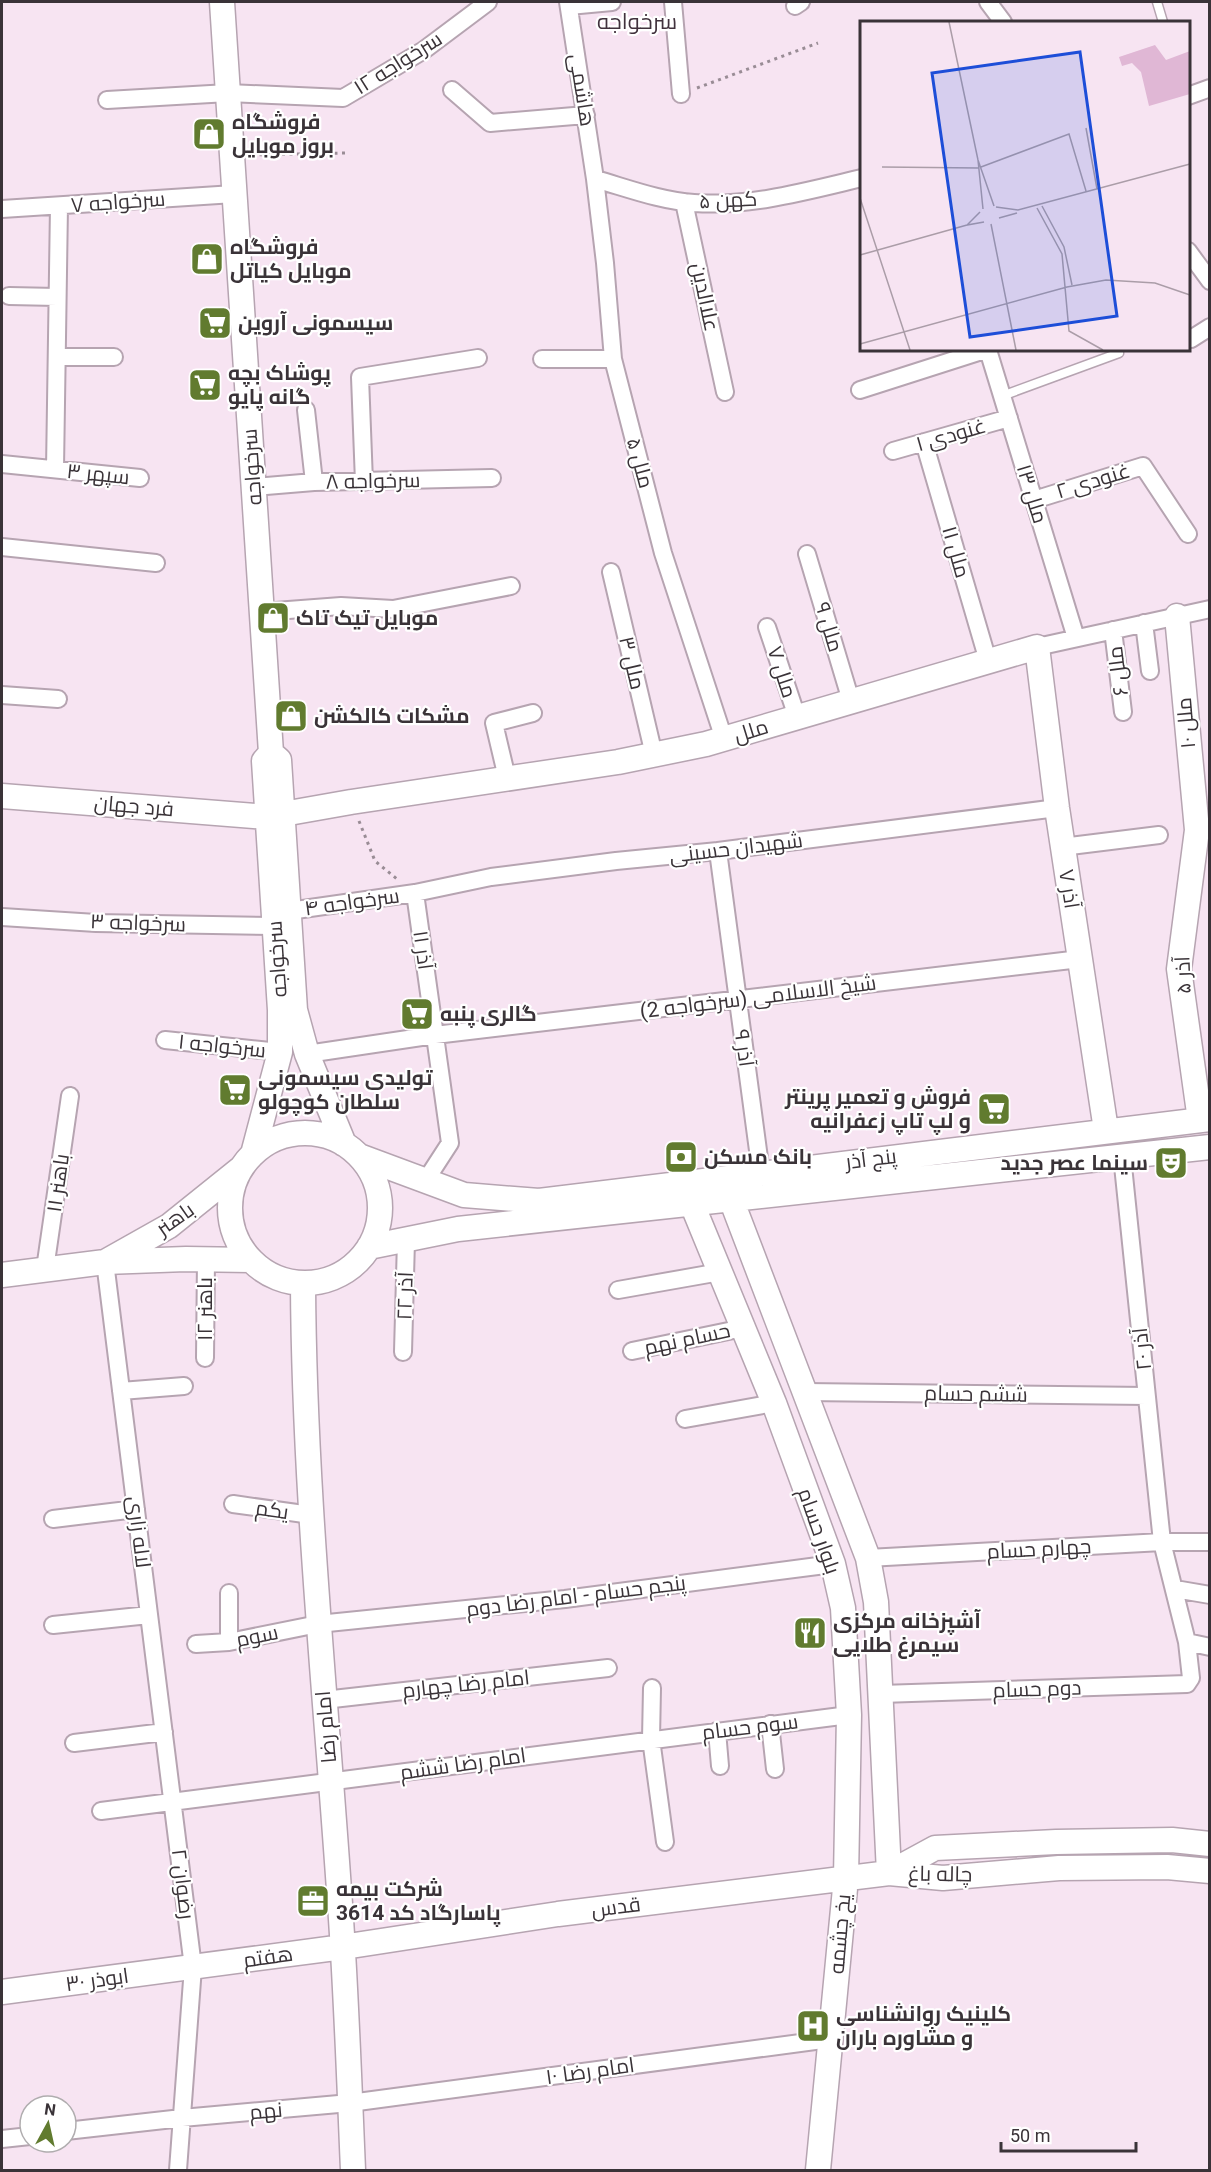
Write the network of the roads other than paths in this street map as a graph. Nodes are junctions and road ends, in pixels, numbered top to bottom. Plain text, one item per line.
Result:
1 (222, 2) edge
2 (488, 2) edge
3 (612, 2) edge
4 (673, 2) edge
5 (988, 2) edge
6 (1157, 2) edge
7 (568, 4) edge
8 (1002, 21) edge
9 (1163, 21) edge
10 (1209, 88) edge
11 (452, 90) dead end
12 (228, 93) junction
13 (681, 94) road end
14 (1190, 95) edge
15 (107, 100) dead end
16 (586, 115) junction
17 (860, 178) edge
18 (595, 179) junction
19 (234, 194) junction
20 (684, 202) junction
21 (59, 206) junction
22 (2, 209) edge
23 (1190, 254) edge
24 (1209, 281) edge
25 (9, 296) dead end
26 (57, 297) junction
27 (1209, 327) edge
28 (1191, 339) dead end
29 (984, 351) edge
30 (987, 351) edge
31 (1119, 353) dead end
32 (57, 357) junction
33 (114, 357) dead end
34 (478, 358) dead end
35 (542, 359) dead end
36 (613, 359) junction
37 (860, 390) dead end
38 (725, 392) dead end
39 (1002, 396) junction
40 (306, 410) dead end
41 (1009, 418) junction
42 (924, 442) junction
43 (893, 451) dead end
44 (2, 464) edge
45 (55, 469) junction
46 (140, 478) dead end
47 (492, 478) dead end
48 (315, 482) junction
49 (364, 482) junction
50 (254, 488) junction
51 (1034, 500) junction
52 (1188, 534) dead end
53 (2, 547) edge
54 (807, 554) dead end
55 (156, 563) dead end
56 (611, 572) dead end
57 (512, 586) dead end
58 (1209, 610) edge
59 (262, 612) junction
60 (1177, 616) junction
61 (1144, 623) junction
62 (767, 627) dead end
63 (1113, 630) junction
64 (1077, 638) junction
65 (1037, 647) junction
66 (988, 661) junction
67 (1150, 671) dead end
68 (2, 695) edge
69 (58, 699) dead end
70 (851, 701) junction
71 (1123, 711) dead end
72 (533, 713) dead end
73 (797, 717) junction
74 (724, 739) junction
75 (654, 755) junction
76 (507, 778) junction
77 (2, 795) edge
78 (1057, 808) junction
79 (275, 815) junction
80 (1197, 830) joint
81 (1159, 835) dead end
82 (1062, 847) junction
83 (718, 851) junction
84 (415, 893) junction
85 (2, 917) edge
86 (282, 919) junction
87 (1080, 959) junction
88 (738, 1000) junction
89 (435, 1035) junction
90 (165, 1040) dead end
91 (280, 1052) junction
92 (307, 1054) junction
93 (70, 1096) dead end
94 (1205, 1119) edge
95 (1106, 1130) junction
96 (1209, 1147) edge
97 (352, 1150) junction
98 (1122, 1156) junction
99 (247, 1162) junction
100 (761, 1173) junction
101 (426, 1180) junction
102 (731, 1198) junction
103 (692, 1204) junction
104 (406, 1240) junction
105 (369, 1247) junction
106 (206, 1259) junction
107 (250, 1260) junction
108 (105, 1262) junction
109 (45, 1269) junction
110 (720, 1272) junction
111 (2, 1275) edge
112 (303, 1283) junction
113 (618, 1290) dead end
114 (743, 1328) junction
115 (632, 1351) dead end
116 (403, 1352) dead end
117 (205, 1358) dead end
118 (183, 1386) dead end
119 (121, 1391) junction
120 (804, 1392) junction
121 (1147, 1396) junction
122 (774, 1403) junction
123 (685, 1419) dead end
124 (233, 1504) dead end
125 (136, 1509) junction
126 (311, 1515) junction
127 (53, 1519) dead end
128 (1162, 1542) junction
129 (1209, 1542) edge
130 (868, 1558) junction
131 (833, 1564) junction
132 (1175, 1589) junction
133 (229, 1593) dead end
134 (1209, 1595) edge
135 (149, 1615) junction
136 (318, 1624) junction
137 (53, 1625) dead end
138 (229, 1642) junction
139 (1187, 1642) junction
140 (196, 1644) dead end
141 (1209, 1647) edge
142 (608, 1668) dead end
143 (1191, 1678) joint
144 (652, 1688) dead end
145 (880, 1694) junction
146 (324, 1700) junction
147 (849, 1715) junction
148 (770, 1724) junction
149 (717, 1731) junction
150 (164, 1732) junction
151 (651, 1739) junction
152 (74, 1743) dead end
153 (720, 1766) dead end
154 (775, 1769) dead end
155 (330, 1781) junction
156 (173, 1802) junction
157 (101, 1811) dead end
158 (665, 1842) dead end
159 (1209, 1844) edge
160 (1209, 1871) edge
161 (889, 1873) junction
162 (846, 1878) junction
163 (343, 1947) junction
164 (193, 1967) junction
165 (2, 1992) edge
166 (830, 2039) junction
167 (350, 2103) junction
168 (182, 2118) junction
169 (78, 2131) edge
170 (18, 2137) edge
171 (2, 2139) edge
172 (178, 2170) edge
173 (353, 2170) edge
174 (818, 2170) edge

1 - 12 main road, سرخواجه
2 - 12 street, ۱۲ سرخواجه
3 - 7 street
4 - 13 street
5 - 8 street
6 - 9 lane
7 - 16 street, هاشمی
10 - 14 street
11 - 16 street
12 - 15 street, ۱۲ سرخواجه
12 - 19 main road, سرخواجه
16 - 18 street, هاشمی
17 - 20 street, ۵ کهن
18 - 20 street, ۵ کهن
18 - 36 street, ملل ۵
19 - 21 street, سرخواجه ۷
19 - 50 main road, سرخواجه
20 - 38 street, علاالدین
21 - 22 street, سرخواجه ۷
21 - 26 street
23 - 24 street
25 - 26 street
26 - 32 street
27 - 28 street
29 - 37 street
30 - 39 street, ملل ۱۳
31 - 39 lane
32 - 33 street
32 - 45 street
34 - 49 street
35 - 36 street
36 - 74 street, ملل ۵
39 - 41 street, ملل ۱۳
40 - 48 street
41 - 42 street, ۱ غنودی
41 - 51 street, ملل ۱۳
42 - 43 street, ۱ غنودی
42 - 66 street, ۱۱ ملل
44 - 45 street, ۳ سپهر
45 - 46 street, ۳ سپهر
47 - 49 street, ۸ سرخواجه
48 - 49 street, ۸ سرخواجه
48 - 50 street, ۸ سرخواجه
50 - 59 main road, سرخواجه
51 - 52 street, ۲ غنودی
51 - 64 street, ملل ۱۳
53 - 55 street
54 - 70 street, ملل ۹
56 - 75 street, ملل ۳
57 - 59 street
58 - 60 street, ملل
59 - 79 main road, سرخواجه
60 - 61 street, ملل
60 - 80 main road, ۱۰ ملل
61 - 63 street, ملل
61 - 67 street
62 - 73 street, ۷ ملل
63 - 64 street, ملل
63 - 71 street, ۶ ملل
64 - 65 street, ملل
65 - 66 main road, ملل
65 - 78 main road, آذر ۷
66 - 70 main road, ملل
68 - 69 street
70 - 73 main road, ملل
72 - 76 street
73 - 74 main road, ملل
74 - 75 main road, ملل
75 - 76 main road, ملل
76 - 79 main road, ملل
77 - 79 main road, فرد جهان
78 - 82 main road, آذر ۷
78 - 83 street, شهیدان حسینی
79 - 86 main road, سرخواجه
80 - 94 main road, آذر ۵
81 - 82 street
82 - 87 main road, آذر ۷
83 - 84 street, شهیدان حسینی
83 - 88 street, ۹ آذر
84 - 86 street, سرخواجه ۴
84 - 89 street, آذر ۱۱
85 - 86 street, سرخواجه ۳
86 - 91 main road, سرخواجه
86 - 92 main road, سرخواجه
87 - 88 street, شیخ الاسلامی (سرخواجه 2)
87 - 95 main road, آذر ۷
88 - 89 street, شیخ الاسلامی (سرخواجه 2)
88 - 100 street, ۹ آذر
89 - 92 street, شیخ الاسلامی (سرخواجه 2)
89 - 101 street, آذر ۱۱
90 - 91 street, سرخواجه ۱
91 - 99 main road, سرخواجه
92 - 97 main road, سرخواجه
93 - 109 street, باهنر ۱۱
94 - 95 main road, پنج آذر
95 - 100 main road, پنج آذر
96 - 98 main road, پنج آذر
97 - 99 main road
97 - 101 main road, پنج آذر
97 - 105 main road
98 - 102 main road, پنج آذر
98 - 121 street, ۲۰ آذر
99 - 107 main road
99 - 108 main road, باهنر
100 - 101 main road, پنج آذر
102 - 103 main road, پنج آذر
102 - 120 main road, بلوار حسام
103 - 104 main road, پنج آذر
103 - 110 main road, بلوار حسام
104 - 105 main road, پنج آذر
104 - 116 street, ۲۲ آذر
105 - 112 main road
106 - 107 main road, باهنر
106 - 108 main road, باهنر
106 - 117 street, ۱۲ باهنر
107 - 112 main road
108 - 109 main road, باهنر
108 - 119 street, لاله زاری
109 - 111 main road, باهنر
110 - 113 street
110 - 114 main road, بلوار حسام
112 - 126 main road, امام رضا
114 - 115 street, حسام نهم
114 - 122 main road, بلوار حسام
118 - 119 street
119 - 125 street, لاله زاری
120 - 121 street, ششم حسام
120 - 122 main road
120 - 130 main road, بلوار حسام
121 - 128 street, ۲۰ آذر
122 - 123 street
122 - 131 main road, بلوار حسام
124 - 126 street, یکم
125 - 127 street
125 - 135 street, لاله زاری
126 - 136 main road, امام رضا
128 - 129 street, چهارم حسام
128 - 130 street, چهارم حسام
128 - 132 street, ۲۰ آذر
130 - 145 main road, بلوار حسام
131 - 136 street, پنجم حسام - امام رضا دوم
131 - 147 main road, بلوار حسام
132 - 134 street
132 - 139 street, ۲۰ آذر
133 - 138 street
135 - 137 street
135 - 150 street, لاله زاری
136 - 138 street, سوم
136 - 146 main road, امام رضا
138 - 140 street, سوم
139 - 141 street
139 - 143 street, ۲۰ آذر
142 - 146 street, امام رضا چهارم
143 - 145 street, دوم حسام
144 - 151 street
145 - 161 main road, بلوار حسام
146 - 155 main road, امام رضا
147 - 148 street, سوم حسام
147 - 162 main road, بلوار حسام
148 - 149 street, سوم حسام
148 - 154 street
149 - 151 street, سوم حسام
149 - 153 street
150 - 152 street
150 - 156 street, لاله زاری
151 - 155 street, امام رضا ششم
151 - 158 street
155 - 156 street, امام رضا ششم
155 - 163 main road, امام رضا
156 - 157 street, امام رضا ششم
156 - 164 street, ۲ رضوان
159 - 161 main road, چاله باغ
160 - 161 main road, چاله باغ
161 - 162 main road, قدس
162 - 163 main road, قدس
162 - 166 main road, یخ چشمه
163 - 164 main road, هفتم
163 - 167 main road, امام رضا
164 - 165 main road, ابوذر ۳۰
164 - 168 street, ۲ رضوان
166 - 167 street, امام رضا ۱۰
166 - 174 main road, یخ چشمه
167 - 168 street, نهم
167 - 173 main road, امام رضا
168 - 169 street, نهم
168 - 172 street, ۲ رضوان
170 - 171 street

